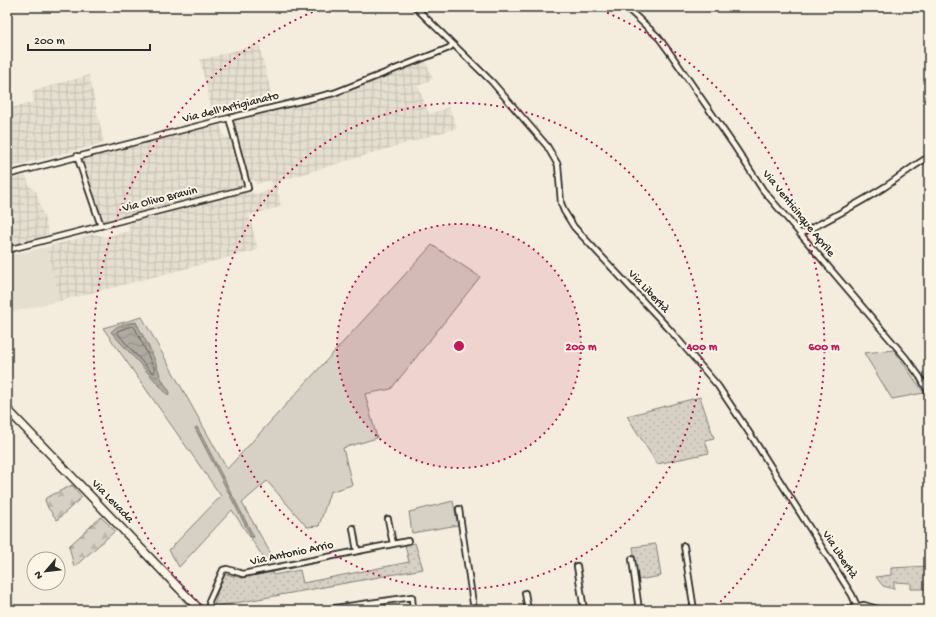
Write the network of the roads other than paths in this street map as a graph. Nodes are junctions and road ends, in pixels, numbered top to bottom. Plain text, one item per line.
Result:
1 (415, 7) edge
2 (626, 7) edge
3 (454, 44) junction
4 (229, 118) junction
5 (77, 156) junction
6 (929, 157) edge
7 (7, 175) edge
8 (101, 226) junction
9 (800, 234) junction
10 (7, 250) edge
11 (929, 393) edge
12 (7, 409) edge
13 (459, 509) dead end
14 (388, 519) dead end
15 (353, 528) dead end
16 (408, 541) dead end
17 (393, 544) junction
18 (684, 546) dead end
19 (357, 551) junction
20 (632, 559) dead end
21 (577, 566) dead end
22 (525, 593) dead end
23 (857, 606) junction
24 (200, 610) edge
25 (210, 610) edge
26 (321, 610) edge
27 (413, 610) edge
28 (474, 610) edge
29 (528, 610) edge
30 (584, 610) edge
31 (639, 610) edge
32 (694, 610) edge
33 (842, 610) edge
34 (881, 610) edge

1 - 3 street, Via Libertà
2 - 9 street, Via Venticinque Aprile
3 - 4 street, Via dell'Artigianato
3 - 23 street, Via Libertà
4 - 5 street, Via dell'Artigianato
4 - 8 street, Via Olivo Bravin
5 - 7 street, Via dell'Artigianato
5 - 8 street
6 - 9 street
8 - 10 street, Via Olivo Bravin
9 - 11 street, Via Venticinque Aprile
12 - 24 main road, Via Levada
13 - 28 street
14 - 17 street
15 - 19 street
16 - 17 street, Via Antonio Arrio
17 - 19 street, Via Antonio Arrio
18 - 32 street
19 - 25 street, Via Antonio Arrio
20 - 31 street
21 - 30 street
22 - 29 street
23 - 33 street
23 - 34 street
26 - 27 street

